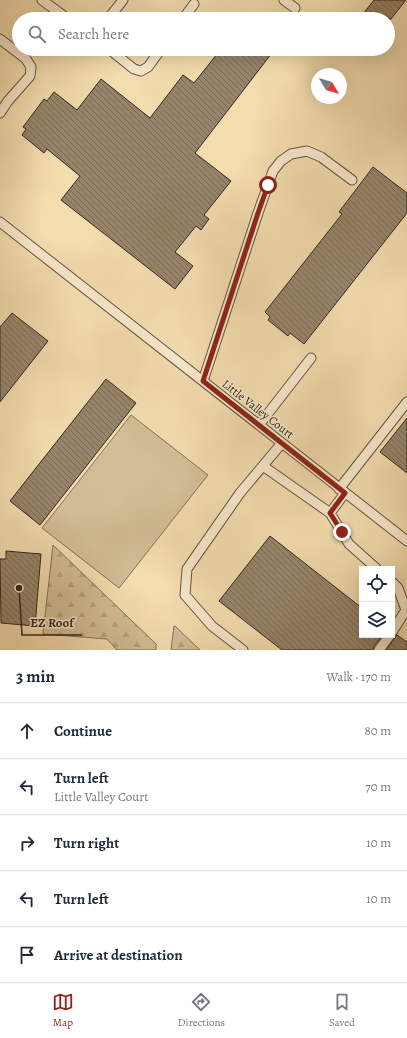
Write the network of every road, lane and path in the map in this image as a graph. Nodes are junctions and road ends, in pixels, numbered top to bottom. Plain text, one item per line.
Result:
1 (42, 0) edge
2 (123, 0) edge
3 (284, 0) edge
4 (194, 4) dead end
5 (294, 8) dead end
6 (58, 12) edge
7 (114, 12) edge
8 (188, 12) edge
9 (0, 39) edge
10 (12, 48) edge
11 (22, 56) edge
12 (117, 56) edge
13 (156, 56) edge
14 (0, 113) edge
15 (352, 180) dead end
16 (0, 222) edge
17 (311, 358) dead end
18 (203, 381) junction
19 (407, 402) edge
20 (259, 425) junction
21 (282, 443) junction
22 (263, 466) junction
23 (342, 491) junction
24 (330, 513) junction
25 (407, 541) edge
26 (374, 566) edge
27 (395, 585) edge
28 (395, 627) edge
29 (388, 638) edge
30 (243, 650) edge
31 (379, 650) edge

1 - 6 lane
2 - 7 lane
3 - 5 lane
4 - 8 lane
9 - 10 lane
11 - 14 lane
12 - 13 lane
15 - 18 lane
16 - 18 lane, Little Valley Court
17 - 20 lane
18 - 20 lane, Little Valley Court
19 - 23 lane
20 - 21 lane, Little Valley Court
21 - 22 lane
21 - 23 lane, Little Valley Court
22 - 24 lane
22 - 30 lane
23 - 24 lane
23 - 25 lane, Little Valley Court
24 - 26 lane
27 - 28 lane
29 - 31 lane

